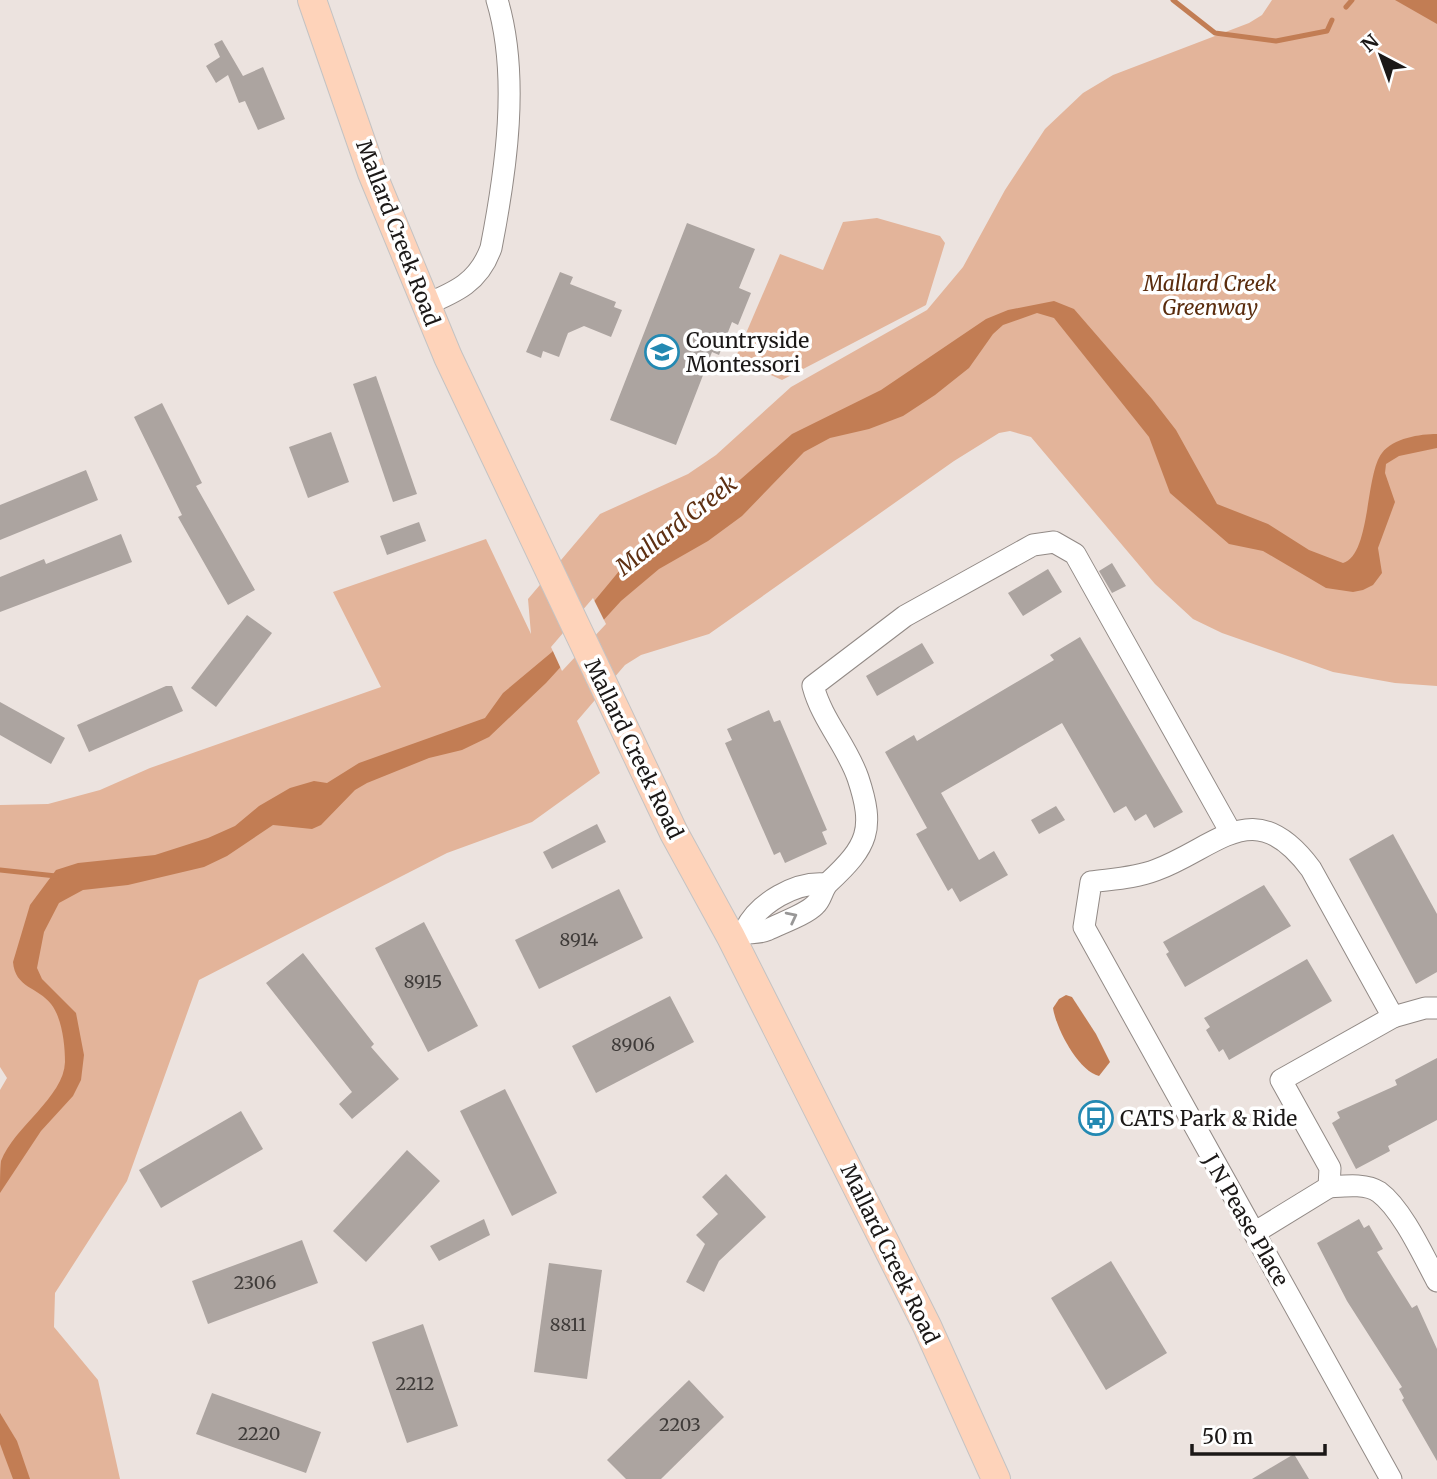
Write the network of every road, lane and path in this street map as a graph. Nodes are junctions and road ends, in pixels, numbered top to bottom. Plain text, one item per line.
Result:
1 (312, 0) edge
2 (497, 0) edge
3 (425, 305) junction
4 (1230, 831) junction
5 (738, 934) junction
6 (1437, 1008) edge
7 (1393, 1017) junction
8 (1329, 1187) junction
9 (1254, 1233) junction
10 (1437, 1281) edge
11 (996, 1479) edge
12 (1391, 1479) edge

1 - 3 main road, Mallard Creek Road
2 - 3 street
3 - 5 main road, Mallard Creek Road
4 - 5 street
4 - 7 street
4 - 9 street, J N Pease Place
5 - 11 main road, Mallard Creek Road
6 - 7 street
7 - 8 street
8 - 9 street
8 - 10 street
9 - 12 street, J N Pease Place

